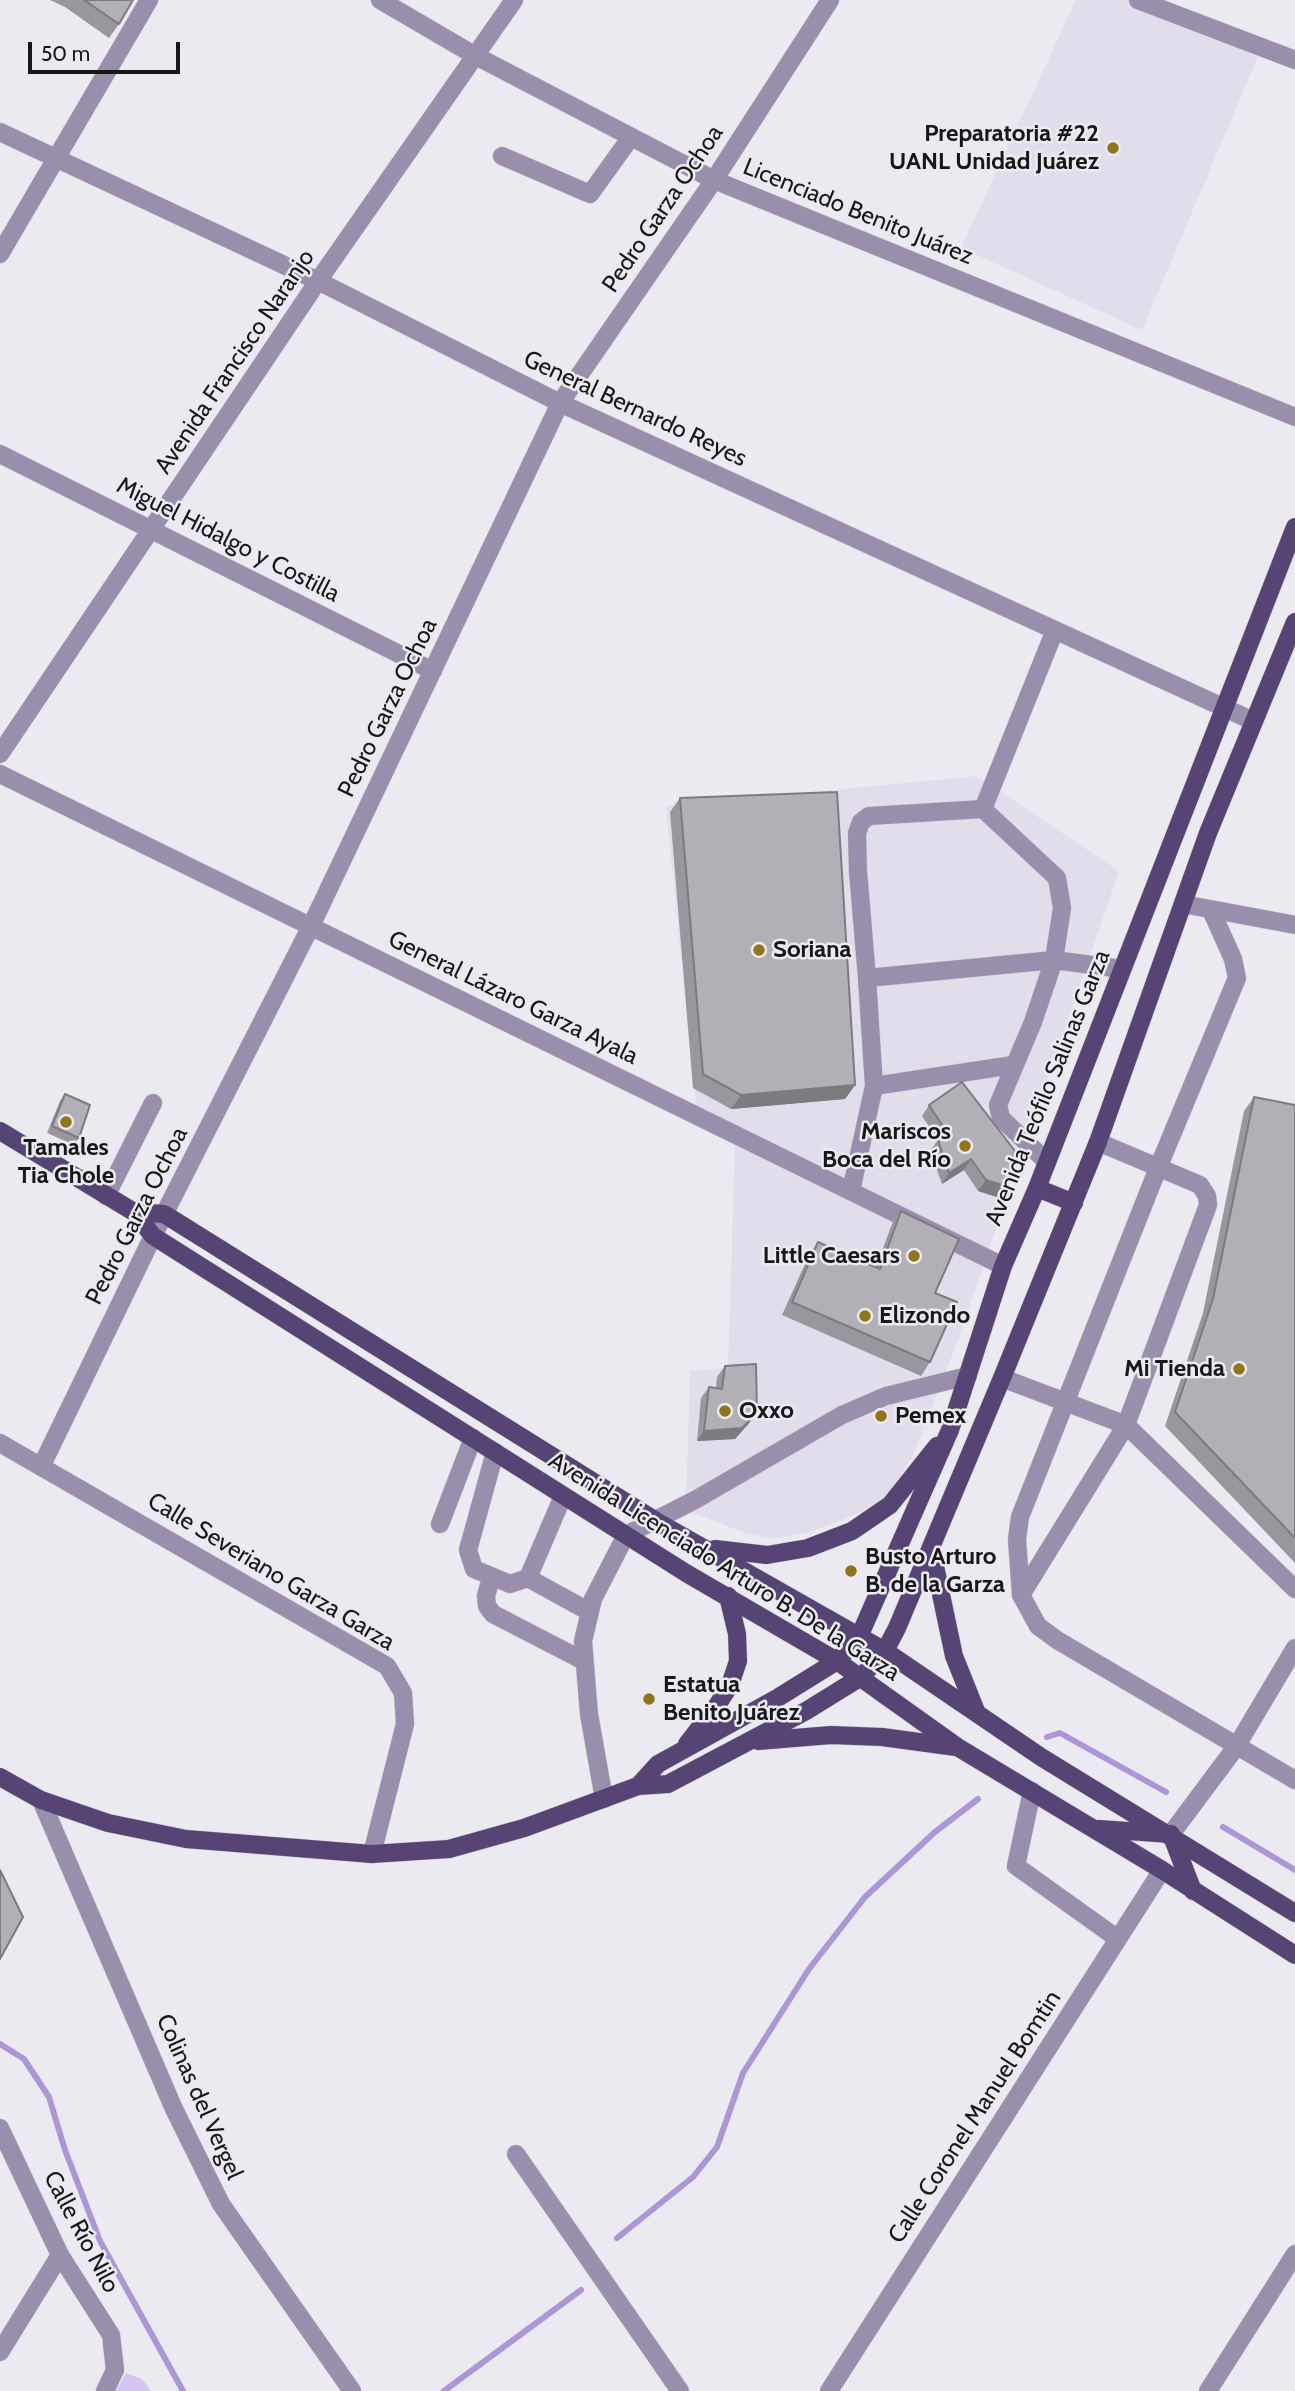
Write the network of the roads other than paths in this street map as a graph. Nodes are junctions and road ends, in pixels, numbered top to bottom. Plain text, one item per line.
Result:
1 (149, 0) edge
2 (380, 0) edge
3 (514, 0) edge
4 (830, 0) edge
5 (1139, 0) edge
6 (474, 55) junction
7 (1295, 60) edge
8 (0, 132) edge
9 (631, 137) junction
10 (502, 156) dead end
11 (58, 159) junction
12 (714, 180) junction
13 (0, 254) edge
14 (318, 281) junction
15 (560, 403) junction
16 (1295, 417) edge
17 (0, 454) edge
18 (1295, 527) edge
19 (153, 528) junction
20 (1295, 621) edge
21 (1055, 630) junction
22 (433, 671) junction
23 (1225, 708) junction
24 (1253, 720) junction
25 (0, 754) edge
26 (0, 774) edge
27 (983, 808) junction
28 (1183, 904) junction
29 (1211, 910) junction
30 (1295, 925) edge
31 (310, 926) junction
32 (1054, 960) junction
33 (1122, 969) junction
34 (867, 978) junction
35 (1013, 1065) junction
36 (874, 1086) junction
37 (153, 1103) dead end
38 (0, 1131) edge
39 (1098, 1142) junction
40 (1047, 1162) junction
41 (1158, 1168) junction
42 (1037, 1188) junction
43 (851, 1191) junction
44 (106, 1196) junction
45 (1074, 1203) junction
46 (134, 1212) junction
47 (164, 1214) junction
48 (153, 1236) junction
49 (1003, 1266) junction
50 (968, 1376) junction
51 (1002, 1378) junction
52 (1065, 1402) junction
53 (1126, 1425) junction
54 (950, 1430) junction
55 (473, 1438) junction
56 (0, 1443) edge
57 (495, 1452) junction
58 (41, 1467) junction
59 (563, 1496) junction
60 (656, 1521) junction
61 (440, 1524) dead end
62 (626, 1535) junction
63 (931, 1547) junction
64 (706, 1548) junction
65 (528, 1577) junction
66 (491, 1578) junction
67 (1295, 1589) edge
68 (1021, 1595) junction
69 (729, 1596) junction
70 (588, 1611) junction
71 (859, 1637) junction
72 (1295, 1648) edge
73 (885, 1651) junction
74 (584, 1661) junction
75 (837, 1661) junction
76 (861, 1677) junction
77 (976, 1710) junction
78 (751, 1741) junction
79 (1236, 1747) junction
80 (959, 1748) junction
81 (682, 1750) junction
82 (0, 1777) edge
83 (1295, 1780) edge
84 (638, 1786) junction
85 (1032, 1791) junction
86 (604, 1799) junction
87 (41, 1800) junction
88 (1096, 1829) junction
89 (1171, 1834) junction
90 (372, 1854) junction
91 (1162, 1870) junction
92 (1194, 1892) junction
93 (1295, 1913) edge
94 (1118, 1939) junction
95 (1295, 1955) edge
96 (1, 2135) edge
97 (516, 2154) dead end
98 (1295, 2254) edge
99 (61, 2255) junction
100 (0, 2352) edge
101 (105, 2391) edge
102 (352, 2391) edge
103 (680, 2391) edge
104 (829, 2391) edge
105 (1208, 2391) edge

1 - 11 street
2 - 6 street, Licenciado Benito Juárez
3 - 6 street, Avenida Francisco Naranjo
4 - 12 street, Pedro Garza Ochoa
5 - 7 street
6 - 9 street, Licenciado Benito Juárez
6 - 14 street, Avenida Francisco Naranjo
8 - 11 street, General Bernardo Reyes
9 - 10 street
9 - 12 street, Licenciado Benito Juárez
11 - 13 street
11 - 14 street, General Bernardo Reyes
12 - 15 street, Pedro Garza Ochoa
12 - 16 street, Licenciado Benito Juárez
14 - 15 street, General Bernardo Reyes
14 - 19 street, Avenida Francisco Naranjo
15 - 21 street, General Bernardo Reyes
15 - 22 street, Pedro Garza Ochoa
17 - 19 street, Miguel Hidalgo y Costilla
18 - 23 main road, Avenida Teófilo Salinas Garza
19 - 22 street, Miguel Hidalgo y Costilla
19 - 25 street, Avenida Francisco Naranjo
20 - 24 main road
21 - 23 street, General Bernardo Reyes
21 - 27 street
22 - 31 street, Pedro Garza Ochoa
23 - 24 street, General Bernardo Reyes
23 - 33 main road, Avenida Teófilo Salinas Garza
24 - 28 main road
26 - 31 street, General Lázaro Garza Ayala
27 - 32 street
27 - 34 street
28 - 29 street
28 - 39 main road
29 - 30 street
29 - 41 street
31 - 43 street, General Lázaro Garza Ayala
31 - 47 street, Pedro Garza Ochoa
32 - 33 street
32 - 34 street
32 - 35 street
33 - 40 main road, Avenida Teófilo Salinas Garza
34 - 36 street
35 - 36 street
35 - 40 street
36 - 43 street
37 - 44 street
38 - 44 main road, Avenida Licenciado Arturo B. De la Garza
39 - 41 street
39 - 45 main road
40 - 42 main road, Avenida Teófilo Salinas Garza
41 - 52 street
41 - 53 street
42 - 45 main road
42 - 49 main road, Avenida Teófilo Salinas Garza
43 - 49 street, General Lázaro Garza Ayala
44 - 46 main road, Avenida Licenciado Arturo B. De la Garza
45 - 51 main road
46 - 47 main road, Avenida Licenciado Arturo B. De la Garza
46 - 48 main road, Avenida Licenciado Arturo B. De la Garza
47 - 48 street, Pedro Garza Ochoa
47 - 60 main road, Avenida Licenciado Arturo B. De la Garza
48 - 55 main road, Avenida Licenciado Arturo B. De la Garza
48 - 58 street, Pedro Garza Ochoa
49 - 50 main road, Avenida Teófilo Salinas Garza
50 - 54 main road, Avenida Teófilo Salinas Garza
50 - 60 street
51 - 52 street
51 - 63 main road
52 - 53 street
52 - 68 street
53 - 67 street
53 - 68 street
54 - 64 main road
54 - 71 main road, Avenida Teófilo Salinas Garza
55 - 57 main road, Avenida Licenciado Arturo B. De la Garza
55 - 61 street
56 - 58 street, Calle Severiano Garza Garza
57 - 59 main road, Avenida Licenciado Arturo B. De la Garza
57 - 66 street
58 - 90 street, Calle Severiano Garza Garza
59 - 62 main road, Avenida Licenciado Arturo B. De la Garza
59 - 65 street
60 - 62 street
60 - 64 main road, Avenida Licenciado Arturo B. De la Garza
62 - 69 main road, Avenida Licenciado Arturo B. De la Garza
62 - 70 street
63 - 73 main road
63 - 77 main road
64 - 71 main road, Avenida Licenciado Arturo B. De la Garza
65 - 66 street
65 - 70 street
66 - 74 street
68 - 79 street
69 - 75 main road, Avenida Licenciado Arturo B. De la Garza
69 - 81 main road
70 - 74 street
71 - 73 main road, Avenida Licenciado Arturo B. De la Garza
71 - 75 main road, Avenida Teófilo Salinas Garza
72 - 79 street
73 - 76 main road
73 - 77 main road, Avenida Licenciado Arturo B. De la Garza
74 - 86 street
75 - 76 main road, Avenida Licenciado Arturo B. De la Garza
75 - 81 main road, Avenida Teófilo Salinas Garza
76 - 78 main road
76 - 80 main road, Avenida Licenciado Arturo B. De la Garza
77 - 89 main road, Avenida Licenciado Arturo B. De la Garza
78 - 80 main road
78 - 84 main road
79 - 83 street
79 - 89 street
80 - 85 main road, Avenida Licenciado Arturo B. De la Garza
81 - 84 main road
82 - 87 main road
84 - 86 main road
85 - 88 main road, Avenida Licenciado Arturo B. De la Garza
85 - 94 street
86 - 90 main road
87 - 90 main road
87 - 102 street, Colinas del Vergel
88 - 89 main road
88 - 91 main road, Avenida Licenciado Arturo B. De la Garza
89 - 92 main road
89 - 93 main road, Avenida Licenciado Arturo B. De la Garza
91 - 92 main road, Avenida Licenciado Arturo B. De la Garza
91 - 94 street, Calle Coronel Manuel Bomtin
92 - 95 main road, Avenida Licenciado Arturo B. De la Garza
94 - 104 street, Calle Coronel Manuel Bomtin
96 - 99 street, Calle Río Nilo
97 - 103 street
98 - 105 street
99 - 100 street
99 - 101 street, Calle Río Nilo

